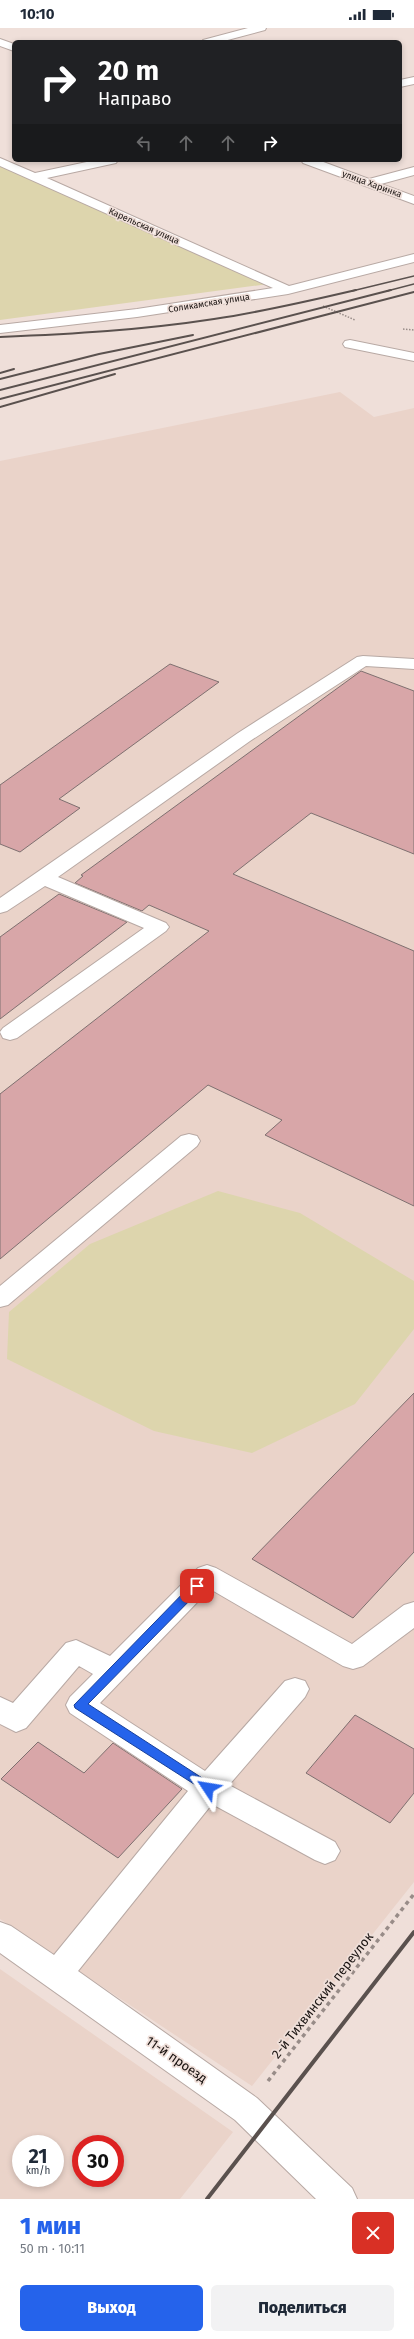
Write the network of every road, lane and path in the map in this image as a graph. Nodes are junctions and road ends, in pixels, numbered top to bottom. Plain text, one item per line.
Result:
1 (261, 28) edge
2 (215, 40) edge
3 (0, 42) edge
4 (12, 47) edge
5 (414, 80) edge
6 (402, 83) edge
7 (0, 162) edge
8 (103, 162) edge
9 (312, 162) edge
10 (414, 171) edge
11 (35, 177) junction
12 (369, 183) junction
13 (414, 200) edge
14 (414, 258) edge
15 (288, 290) junction
16 (0, 329) edge
17 (350, 344) joint
18 (414, 357) edge
19 (414, 664) edge
20 (44, 878) junction
21 (0, 907) edge
22 (10, 1032) dead end
23 (189, 1141) dead end
24 (0, 1299) edge
25 (414, 1613) edge
26 (112, 1671) junction
27 (295, 1689) dead end
28 (0, 1709) edge
29 (208, 1788) junction
30 (325, 1851) dead end
31 (414, 1894) edge
32 (0, 1936) edge
33 (57, 1974) junction
34 (246, 2109) junction
35 (340, 2199) edge

1 - 2 street
3 - 4 street
5 - 6 street
7 - 11 street, Карельская улица
8 - 11 street
9 - 12 street, улица Харинка
10 - 12 street
11 - 15 street, Карельская улица
12 - 13 street, улица Харинка
14 - 15 street, Соликамская улица
15 - 16 street, Соликамская улица
15 - 17 path
17 - 18 street
19 - 20 street
20 - 21 street
20 - 22 street
23 - 24 street
25 - 26 street
26 - 28 street
26 - 29 street
27 - 29 street
29 - 30 street
29 - 33 street
31 - 34 path, 2-й Тихвинский переулок
32 - 33 street, 11-й проезд
33 - 34 street, 11-й проезд
34 - 35 street, 11-й проезд

